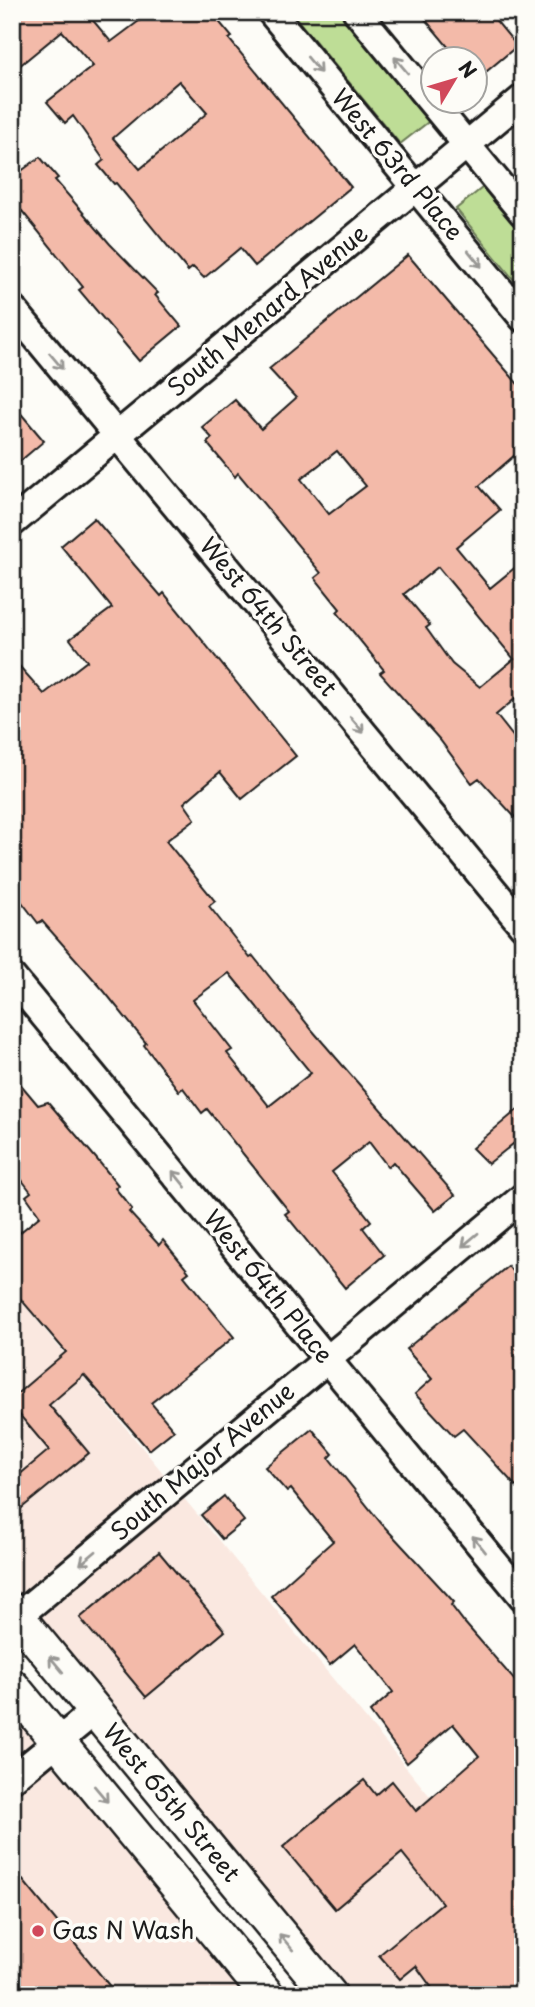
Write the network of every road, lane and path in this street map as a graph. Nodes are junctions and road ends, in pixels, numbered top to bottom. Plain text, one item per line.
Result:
1 (271, 12) edge
2 (358, 12) edge
3 (523, 98) edge
4 (467, 145) junction
5 (416, 188) junction
6 (523, 213) edge
7 (12, 308) edge
8 (523, 318) edge
9 (118, 435) junction
10 (12, 523) edge
11 (523, 926) edge
12 (12, 976) edge
13 (523, 1197) edge
14 (327, 1359) junction
15 (523, 1597) edge
16 (14, 1616) edge
17 (12, 1686) edge
18 (95, 1711) junction
19 (58, 1741) junction
20 (12, 1779) edge
21 (267, 1995) edge
22 (330, 1995) edge

1 -> 5 street, West 63rd Place
4 -> 2 street
3 - 4 street, South Menard Avenue
4 - 5 street, South Menard Avenue
4 - 6 street
5 -> 8 street, West 63rd Place
5 - 9 street, South Menard Avenue
7 -> 9 street, West 64th Street
9 - 10 street, South Menard Avenue
9 -> 11 street, West 64th Street
14 -> 12 street, West 64th Place
13 -> 14 street, South Major Avenue
15 -> 14 street, West 64th Place
14 -> 16 street, South Major Avenue
18 -> 16 street, West 65th Street
17 - 19 street, West 65th Street
18 - 19 street
22 -> 18 street, West 65th Street
19 - 20 street
19 -> 21 street, West 65th Street

